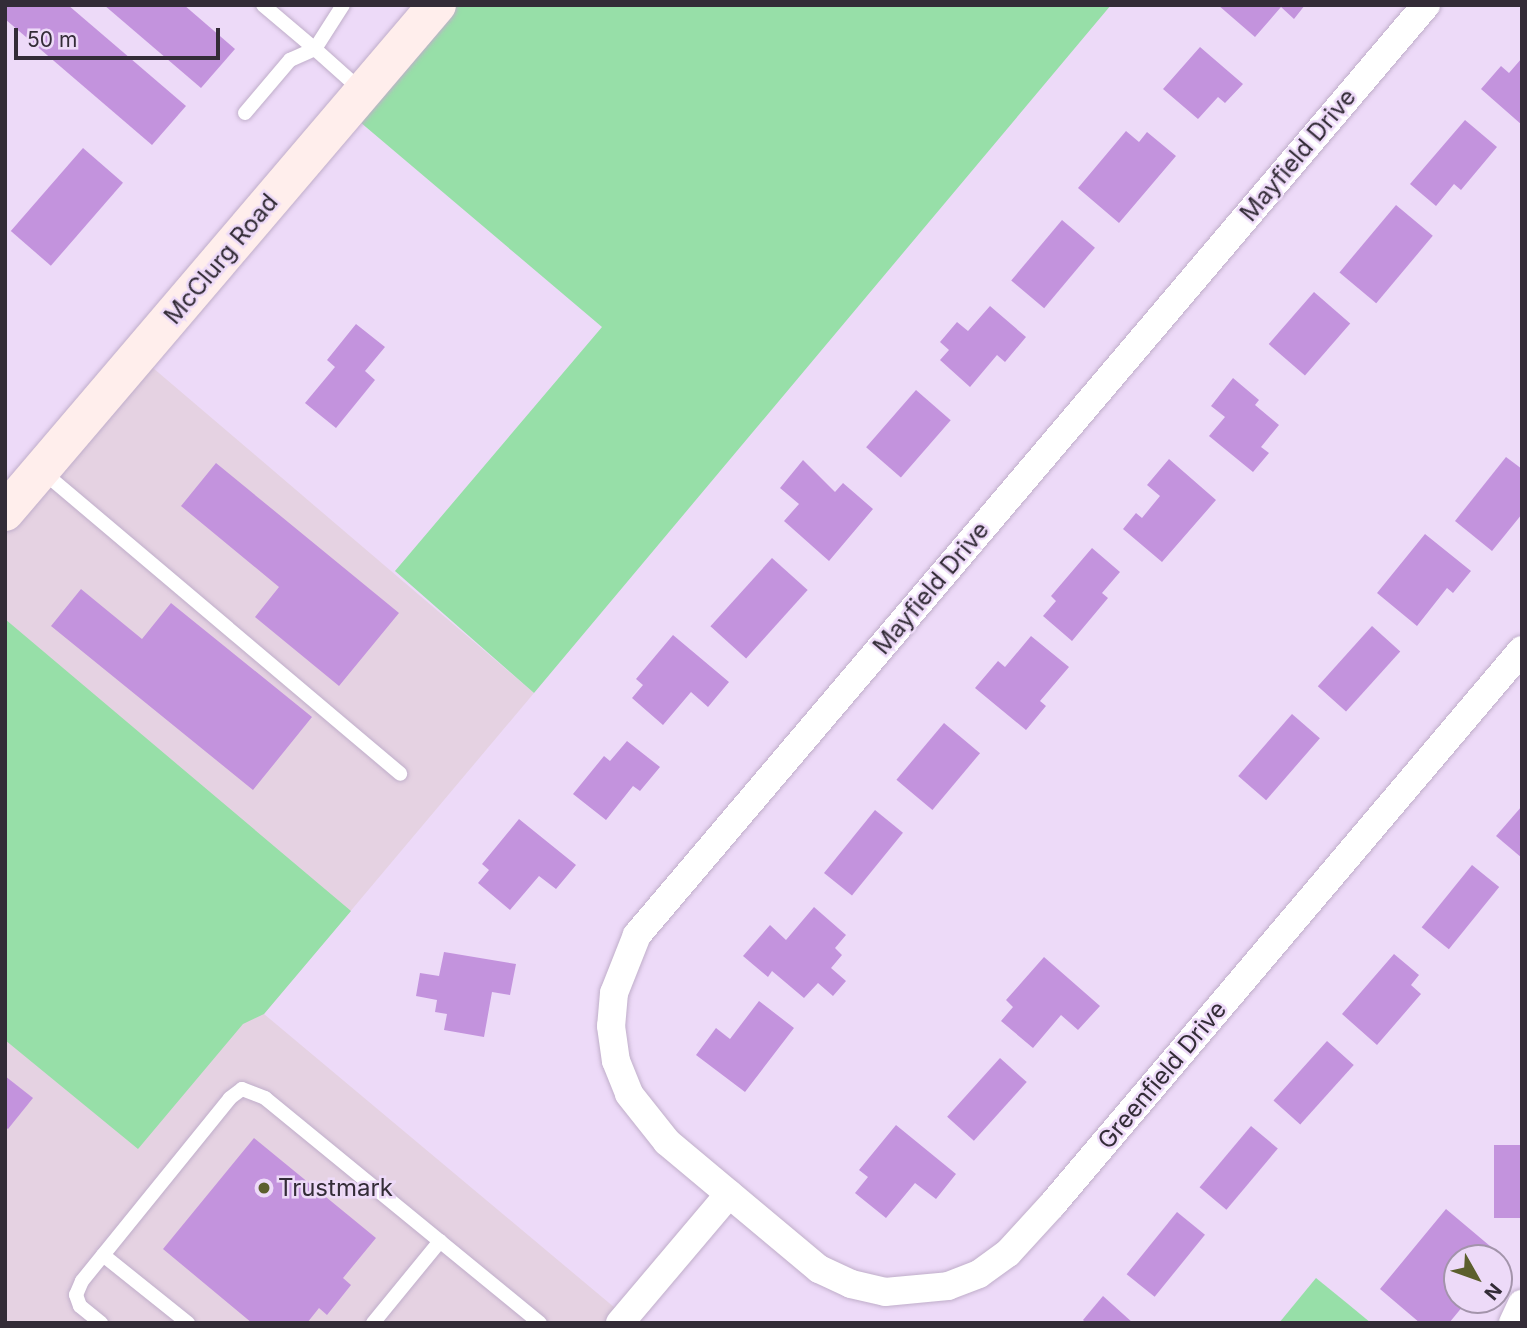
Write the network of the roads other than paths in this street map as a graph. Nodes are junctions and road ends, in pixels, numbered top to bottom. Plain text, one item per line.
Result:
1 (263, 5) edge
2 (343, 5) edge
3 (437, 5) edge
4 (1426, 5) edge
5 (314, 49) junction
6 (363, 92) junction
7 (245, 113) dead end
8 (41, 471) junction
9 (5, 512) edge
10 (1522, 650) edge
11 (400, 774) dead end
12 (729, 1194) junction
13 (440, 1241) junction
14 (103, 1255) junction
15 (1522, 1304) edge
16 (533, 1320) edge
17 (101, 1323) edge
18 (188, 1323) edge
19 (373, 1323) edge
20 (620, 1323) edge
21 (1513, 1323) edge

1 - 5 lane
2 - 5 lane
3 - 6 street, McClurg Road
4 - 12 street, Mayfield Drive
5 - 6 lane
5 - 7 lane
6 - 8 street, McClurg Road
8 - 9 street, McClurg Road
8 - 11 lane
10 - 12 street, Greenfield Drive
12 - 20 street
13 - 14 lane
13 - 16 lane
13 - 19 lane
14 - 17 lane
14 - 18 lane
15 - 21 street

